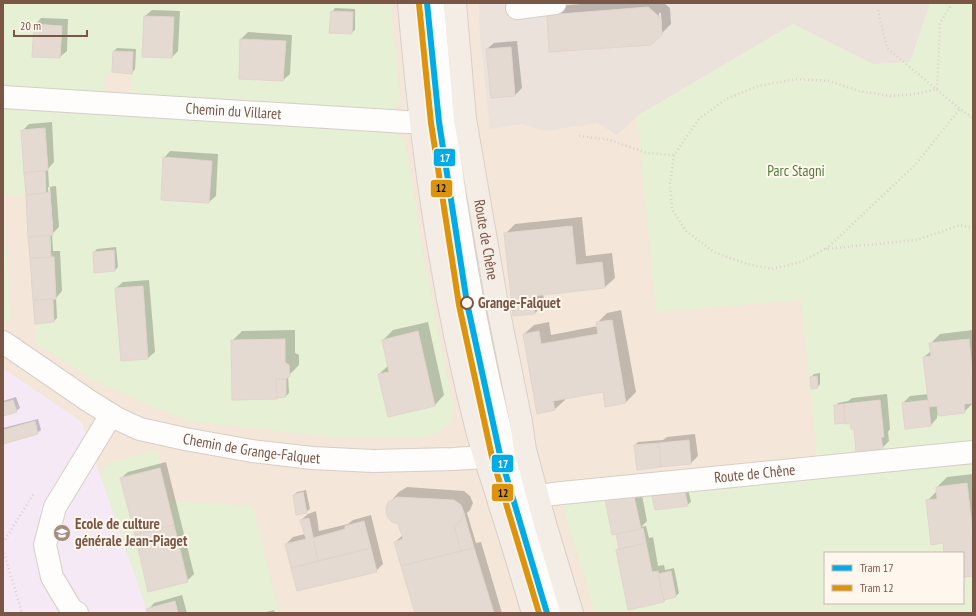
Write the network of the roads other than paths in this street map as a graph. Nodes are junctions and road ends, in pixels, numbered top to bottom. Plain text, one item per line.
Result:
1 (409, 3) edge
2 (433, 3) edge
3 (454, 3) edge
4 (555, 3) edge
5 (517, 8) dead end
6 (3, 97) edge
7 (455, 120) junction
8 (421, 123) junction
9 (3, 342) edge
10 (111, 415) junction
11 (973, 452) edge
12 (505, 454) junction
13 (537, 497) junction
14 (77, 613) edge
15 (533, 613) edge
16 (553, 613) edge
17 (572, 613) edge

1 - 8 main road, Route de Chêne
2 - 7 street
3 - 7 main road, Route de Chêne
4 - 5 street
6 - 8 street, Chemin du Villaret
7 - 8 street, Chemin du Villaret
7 - 12 main road, Route de Chêne
8 - 12 main road, Route de Chêne
9 - 10 street, Chemin de Grange-Falquet
10 - 12 street, Chemin de Grange-Falquet
10 - 14 street
11 - 13 street, Route de Chêne
12 - 13 main road, Route de Chêne
12 - 15 main road, Route de Chêne
12 - 16 street
13 - 17 main road, Route de Chêne

